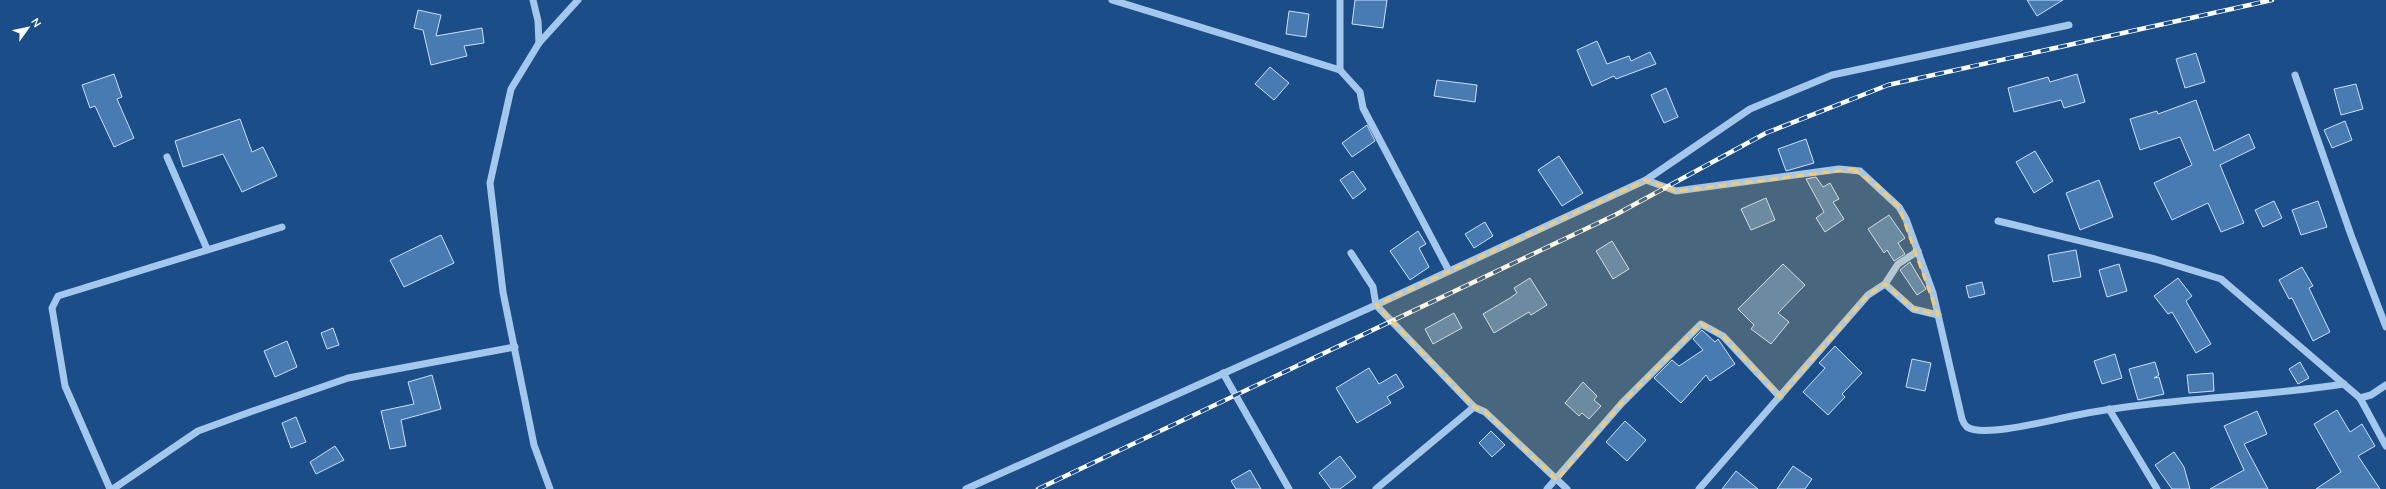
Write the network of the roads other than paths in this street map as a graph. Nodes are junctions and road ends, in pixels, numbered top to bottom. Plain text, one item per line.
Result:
1 (533, 0) edge
2 (578, 0) edge
3 (1112, 0) edge
4 (1340, 0) edge
5 (2069, 25) dead end
6 (539, 43) junction
7 (1340, 70) junction
8 (2295, 75) dead end
9 (167, 157) dead end
10 (1646, 180) junction
11 (1998, 221) dead end
12 (282, 227) dead end
13 (207, 249) junction
14 (1918, 251) junction
15 (1351, 253) dead end
16 (1449, 271) junction
17 (1885, 284) junction
18 (1376, 304) junction
19 (1938, 315) junction
20 (2386, 327) edge
21 (515, 347) junction
22 (1223, 373) junction
23 (2344, 384) junction
24 (2386, 386) edge
25 (1780, 397) junction
26 (2360, 398) junction
27 (1474, 407) junction
28 (2109, 409) junction
29 (2386, 446) edge
30 (1557, 480) junction
31 (111, 489) edge
32 (550, 489) edge
33 (966, 489) edge
34 (1289, 489) edge
35 (1376, 489) edge
36 (1548, 489) edge
37 (1568, 489) edge
38 (1698, 489) edge
39 (2157, 489) edge

1 - 6 street
2 - 6 street
3 - 7 street
4 - 7 street
5 - 10 street
6 - 21 street
7 - 16 street
8 - 20 street
9 - 13 street
10 - 14 street
10 - 16 street
11 - 23 street
12 - 13 street
13 - 31 street
14 - 17 street
14 - 19 street
15 - 18 street
16 - 18 street
17 - 19 street
17 - 25 street
18 - 22 street
18 - 27 street
19 - 28 street
21 - 31 street
21 - 32 street
22 - 33 street
22 - 34 street
23 - 26 street
23 - 28 street
24 - 26 street
25 - 30 street
25 - 38 street
26 - 29 street
27 - 30 street
27 - 35 street
28 - 39 street
30 - 36 street
30 - 37 street

